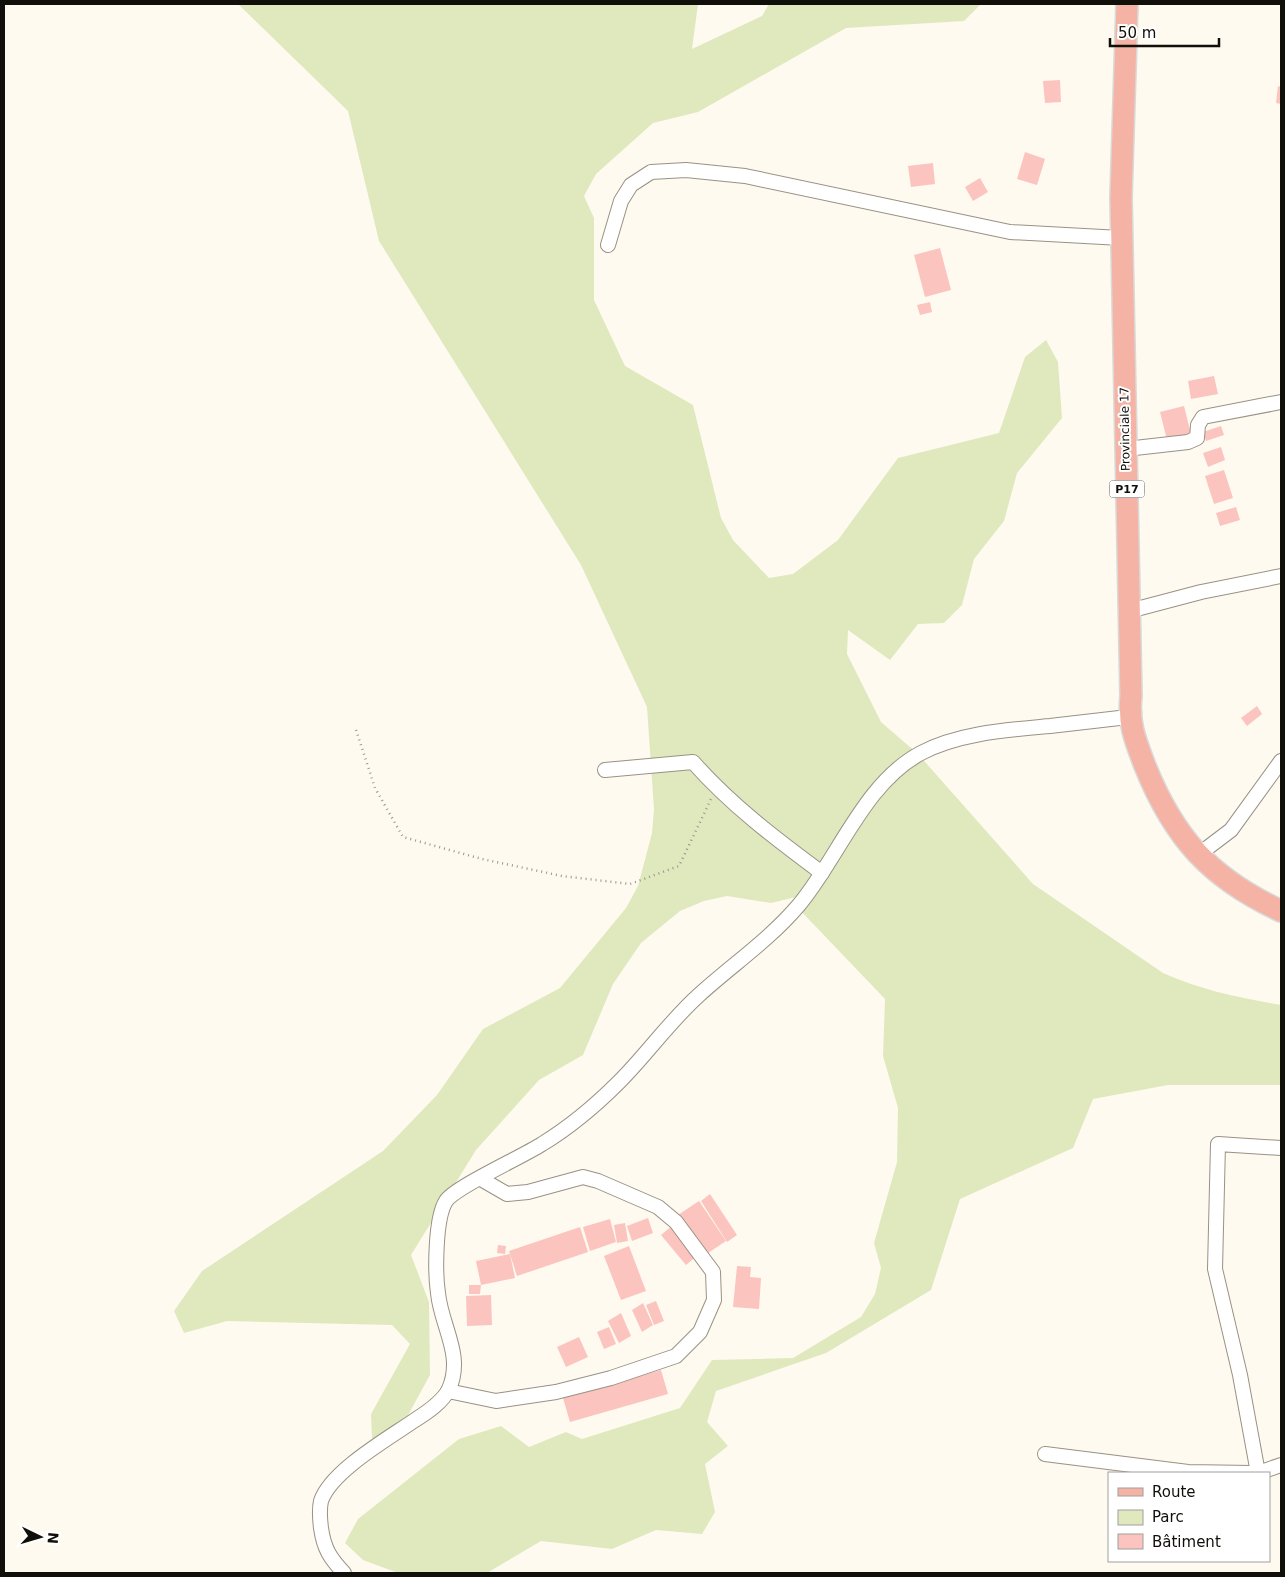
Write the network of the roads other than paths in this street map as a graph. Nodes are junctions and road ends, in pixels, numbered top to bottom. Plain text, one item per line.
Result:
1 (1127, 4) edge
2 (1121, 238) junction
3 (608, 245) dead end
4 (1281, 402) edge
5 (1126, 449) junction
6 (1281, 576) edge
7 (1129, 611) junction
8 (1128, 717) junction
9 (1281, 761) edge
10 (605, 770) dead end
11 (1198, 855) junction
12 (822, 874) junction
13 (1281, 911) edge
14 (1281, 1148) edge
15 (481, 1179) junction
16 (448, 1392) junction
17 (1045, 1454) dead end
18 (1281, 1465) edge
19 (1188, 1472) edge
20 (1258, 1472) edge
21 (1261, 1472) edge
22 (344, 1573) edge

1 - 2 main road, Provinciale 17 / P17
2 - 3 street
2 - 5 main road, Provinciale 17 / P17
4 - 5 street
5 - 7 main road, Provinciale 17 / P17
6 - 7 street
7 - 8 main road, Provinciale 17 / P17
8 - 11 main road, Provinciale 17 / P17
8 - 12 street
9 - 11 street
10 - 12 street
11 - 13 main road, Provinciale 17 / P17
12 - 15 street
14 - 20 street
15 - 16 street
15 - 16 street
16 - 22 street
17 - 19 street
18 - 21 street

